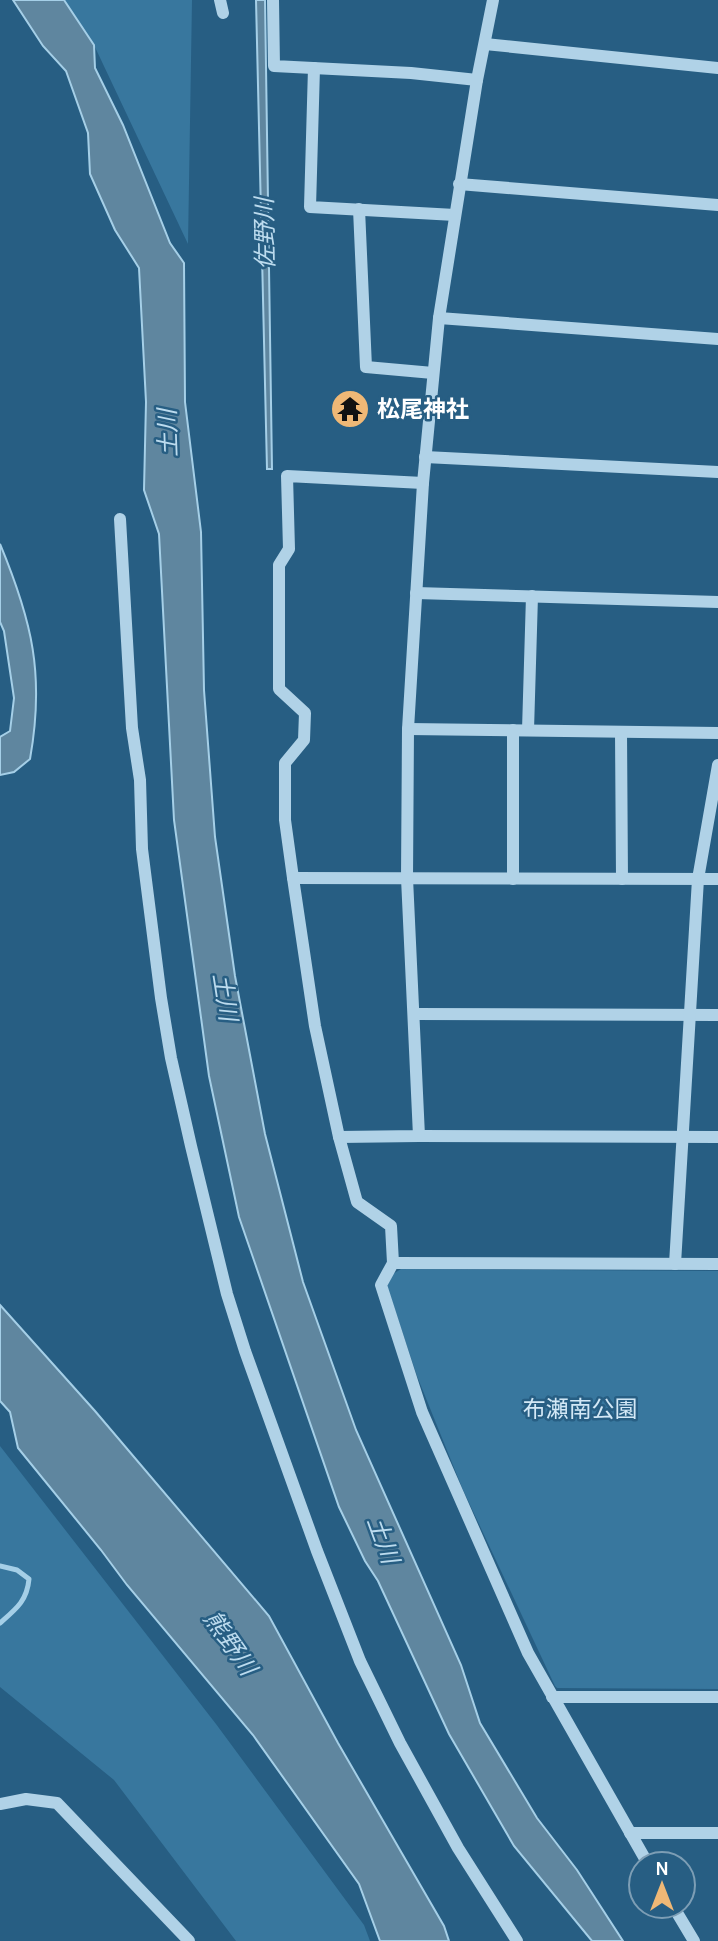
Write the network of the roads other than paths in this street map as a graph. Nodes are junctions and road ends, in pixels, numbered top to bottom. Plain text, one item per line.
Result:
1 (273, 0) edge
2 (493, 0) edge
3 (485, 44) junction
4 (314, 68) junction
5 (718, 68) edge
6 (477, 80) junction
7 (460, 184) junction
8 (718, 205) edge
9 (359, 209) junction
10 (455, 215) junction
11 (439, 318) junction
12 (718, 339) edge
13 (433, 373) junction
14 (425, 457) junction
15 (718, 472) edge
16 (423, 483) junction
17 (120, 519) dead end
18 (416, 593) junction
19 (532, 596) junction
20 (718, 602) edge
21 (408, 729) junction
22 (513, 730) junction
23 (528, 730) junction
24 (621, 732) junction
25 (718, 733) edge
26 (718, 765) edge
27 (293, 878) junction
28 (407, 878) junction
29 (513, 879) junction
30 (622, 879) junction
31 (698, 879) junction
32 (718, 879) edge
33 (415, 1014) junction
34 (691, 1015) junction
35 (718, 1015) edge
36 (419, 1136) junction
37 (682, 1136) junction
38 (339, 1137) junction
39 (718, 1137) edge
40 (393, 1263) junction
41 (675, 1264) junction
42 (718, 1264) edge
43 (552, 1697) junction
44 (718, 1698) edge
45 (0, 1804) edge
46 (630, 1833) junction
47 (718, 1833) edge
48 (640, 1850) edge
49 (681, 1920) edge
50 (189, 1941) edge
51 (517, 1941) edge
52 (694, 1941) edge

1 - 4 street
2 - 3 street
3 - 5 street
3 - 6 street
4 - 6 street
4 - 9 street
6 - 7 street
7 - 8 street
7 - 10 street
9 - 10 street
9 - 13 street
10 - 11 street
11 - 12 street
11 - 13 street
13 - 14 street
14 - 15 street
14 - 16 street
16 - 18 street
16 - 27 street
17 - 51 street
18 - 19 street
18 - 21 street
19 - 20 street
19 - 23 street
21 - 22 street
21 - 28 street
22 - 23 street
22 - 29 street
23 - 24 street
24 - 25 street
24 - 30 street
26 - 31 street
27 - 28 street
27 - 38 street
28 - 29 street
28 - 33 street
29 - 30 street
30 - 31 street
31 - 32 street
31 - 34 street
33 - 34 street
33 - 36 street
34 - 35 street
34 - 37 street
36 - 37 street
36 - 38 street
37 - 39 street
37 - 41 street
38 - 40 street
40 - 41 street
40 - 43 street
41 - 42 street
43 - 44 street
43 - 46 street
45 - 50 street
46 - 47 street
46 - 48 street
49 - 52 street

